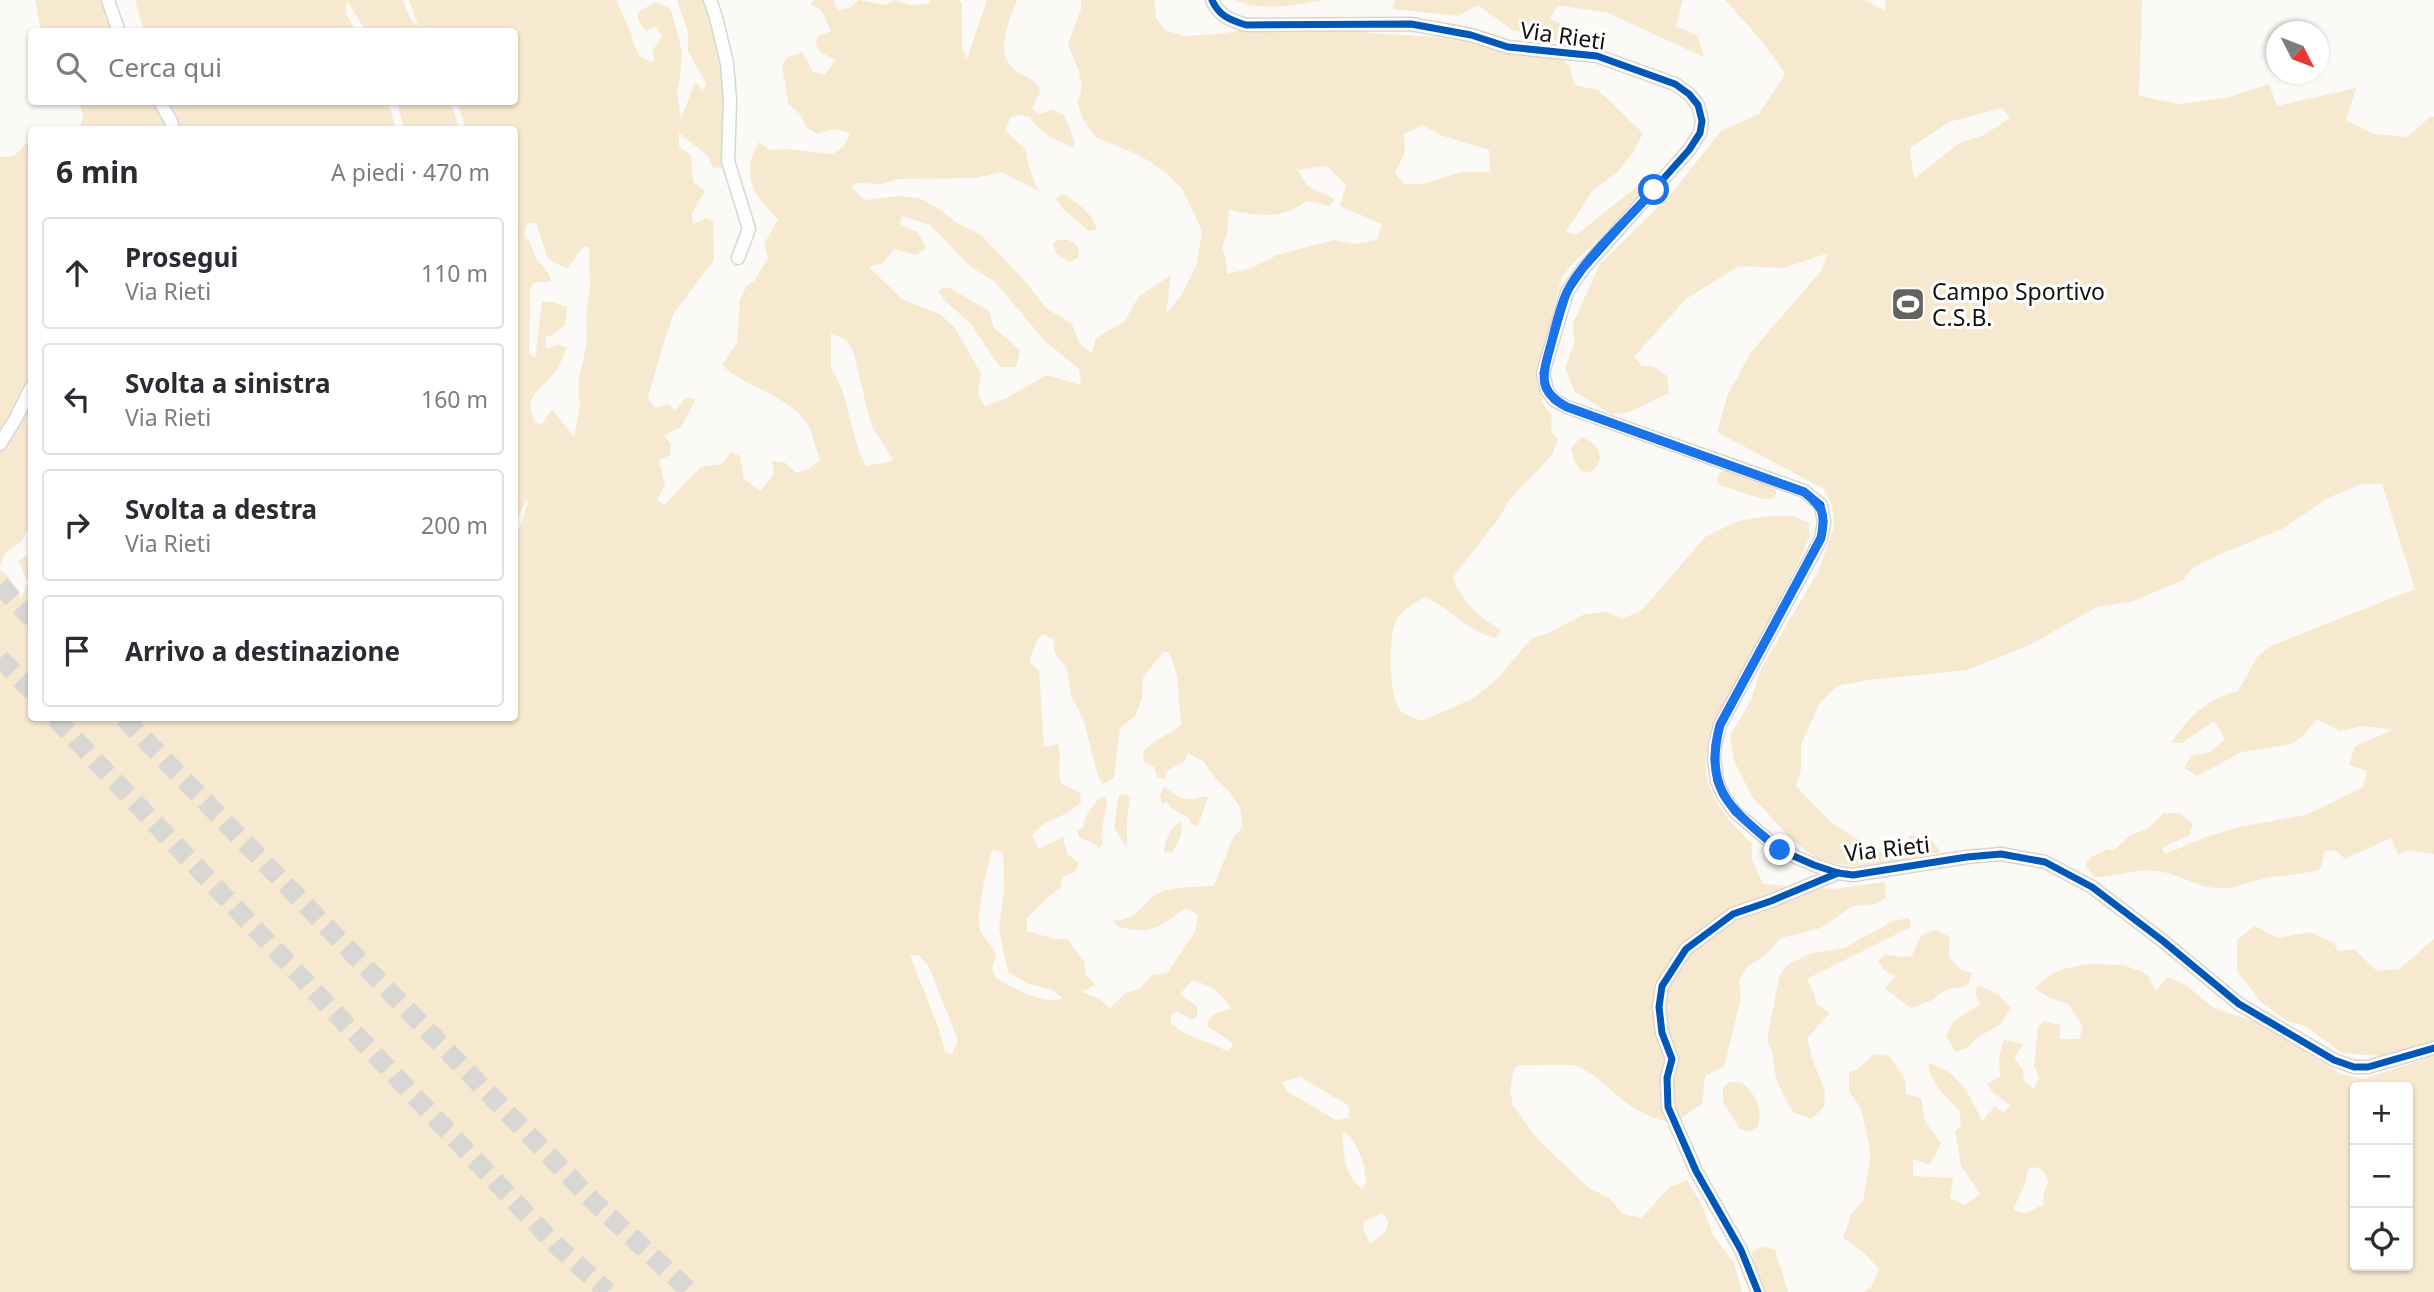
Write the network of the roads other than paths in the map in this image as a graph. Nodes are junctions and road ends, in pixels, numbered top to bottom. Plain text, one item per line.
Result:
1 (108, 0) edge
2 (710, 0) edge
3 (1212, 0) edge
4 (118, 28) edge
5 (162, 105) edge
6 (173, 126) edge
7 (738, 258) dead end
8 (28, 394) edge
9 (0, 444) edge
10 (1838, 873) junction
11 (2434, 1048) edge
12 (1758, 1292) edge

1 - 4 street
2 - 7 street
3 - 10 street, Via Rieti
5 - 6 street
8 - 9 street
10 - 11 street, Via Rieti
10 - 12 street

